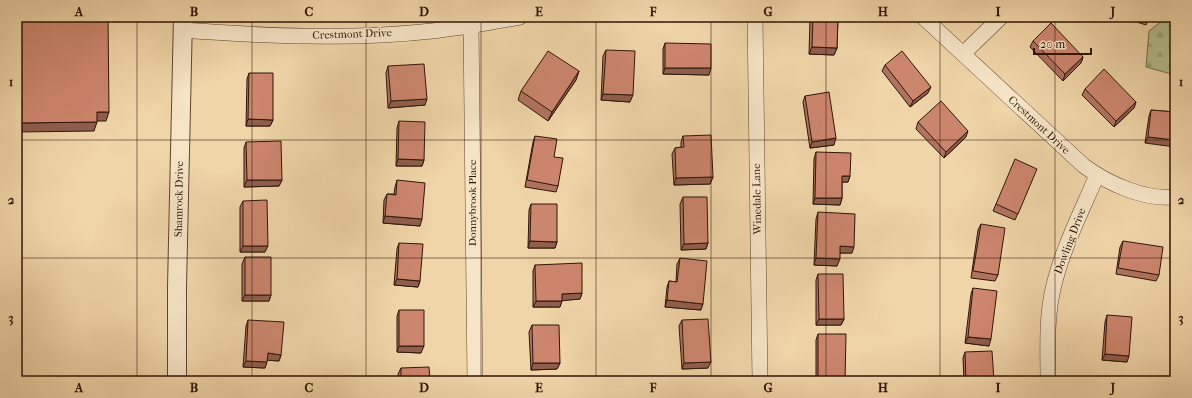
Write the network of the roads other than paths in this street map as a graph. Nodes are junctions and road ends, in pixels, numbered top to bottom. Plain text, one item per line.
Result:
1 (520, 17) edge
2 (755, 17) edge
3 (923, 17) edge
4 (1001, 17) edge
5 (182, 23) edge
6 (471, 25) junction
7 (963, 54) junction
8 (1097, 175) junction
9 (1175, 197) edge
10 (177, 381) edge
11 (475, 381) edge
12 (760, 381) edge
13 (1048, 381) edge

1 - 6 street, Crestmont Drive
2 - 12 street, Winedale Lane
3 - 7 street, Crestmont Drive
4 - 7 street
5 - 6 street, Crestmont Drive
5 - 10 street, Shamrock Drive
6 - 11 street, Donnybrook Place
7 - 8 street, Crestmont Drive
8 - 9 street, Crestmont Drive
8 - 13 street, Dowling Drive

